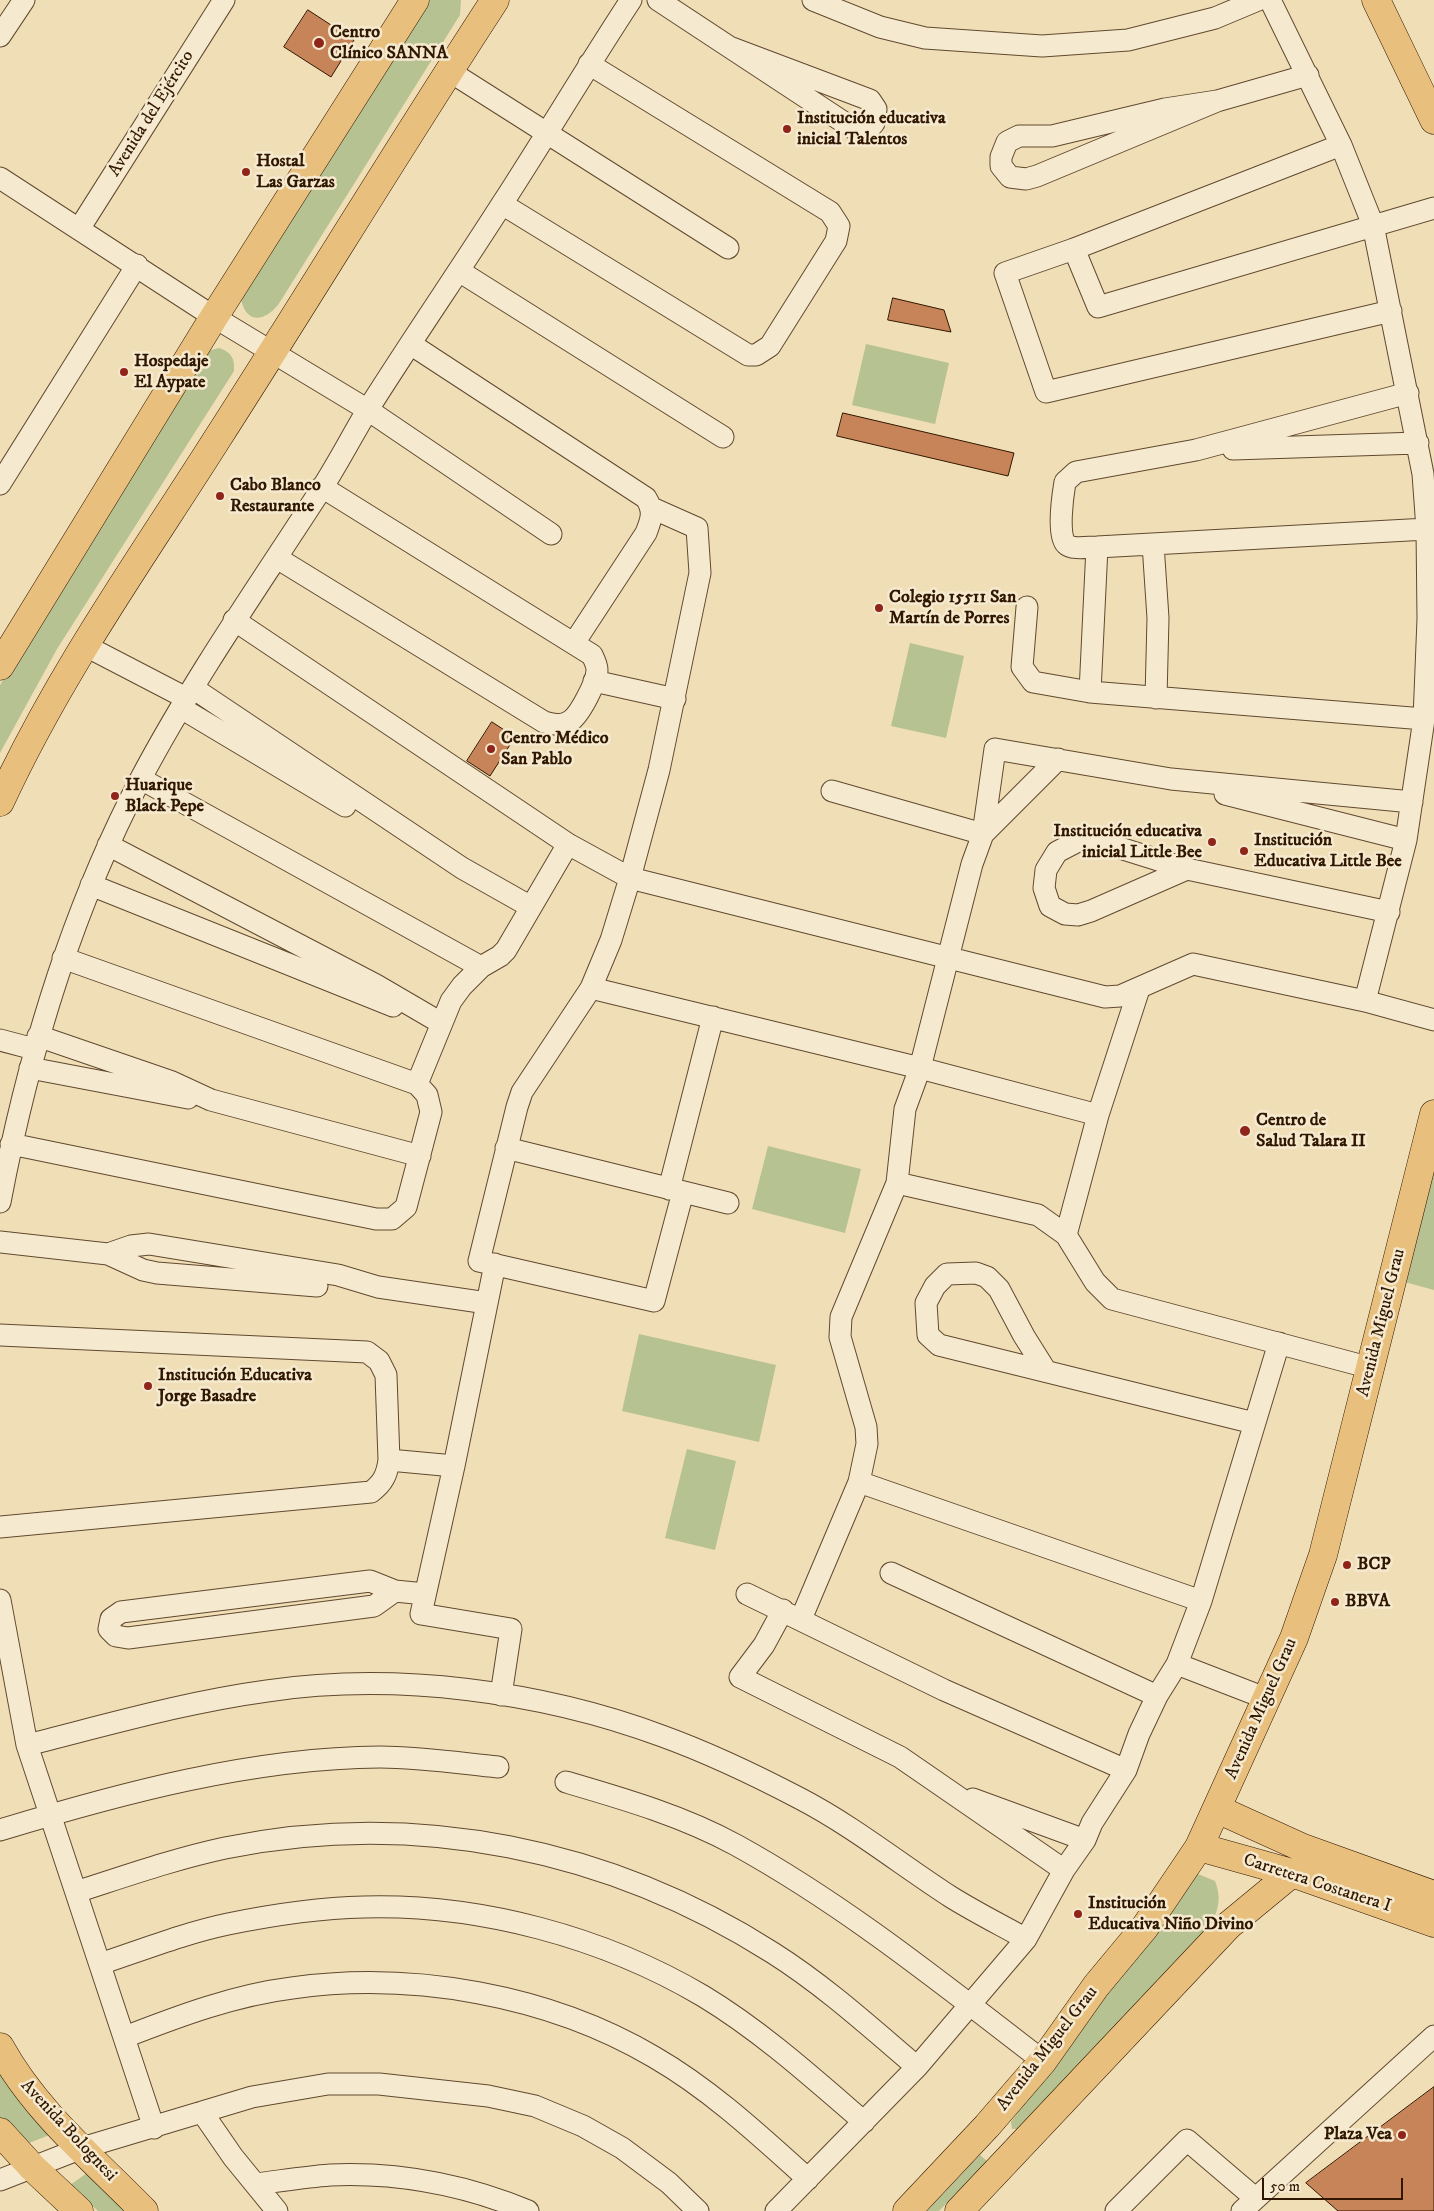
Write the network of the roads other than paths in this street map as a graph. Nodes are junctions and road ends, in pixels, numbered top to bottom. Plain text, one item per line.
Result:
1 (24, 0) edge
2 (224, 0) edge
3 (415, 0) edge
4 (496, 0) edge
5 (631, 0) edge
6 (658, 0) edge
7 (813, 0) edge
8 (1258, 0) edge
9 (1270, 0) edge
10 (1376, 0) edge
11 (0, 36) edge
12 (732, 48) junction
13 (589, 64) junction
14 (449, 70) junction
15 (1308, 75) junction
16 (1217, 101) junction
17 (1432, 110) edge
18 (548, 132) junction
19 (1052, 136) junction
20 (1341, 145) junction
21 (1060, 168) junction
22 (2, 185) edge
23 (502, 204) junction
24 (1434, 208) edge
25 (1374, 225) junction
26 (79, 229) junction
27 (728, 248) dead end
28 (1074, 248) junction
29 (137, 266) junction
30 (459, 271) junction
31 (1391, 311) junction
32 (214, 317) junction
33 (412, 345) junction
34 (272, 353) junction
35 (1408, 393) junction
36 (368, 410) junction
37 (1313, 419) junction
38 (723, 437) dead end
39 (1418, 443) junction
40 (1319, 446) junction
41 (1196, 450) junction
42 (0, 484) edge
43 (322, 487) junction
44 (652, 508) junction
45 (1427, 529) junction
46 (551, 534) dead end
47 (1153, 544) junction
48 (1097, 547) junction
49 (278, 558) junction
50 (1027, 608) dead end
51 (1431, 619) edge
52 (234, 620) junction
53 (574, 643) junction
54 (84, 645) junction
55 (0, 666) edge
56 (594, 681) junction
57 (1090, 692) junction
58 (187, 698) junction
59 (1156, 698) junction
60 (675, 699) junction
61 (1424, 719) junction
62 (1058, 759) junction
63 (141, 779) junction
64 (1172, 779) junction
65 (832, 791) dead end
66 (0, 802) edge
67 (1412, 802) junction
68 (983, 834) junction
69 (1406, 840) junction
70 (568, 844) junction
71 (108, 845) junction
72 (1187, 869) junction
73 (630, 878) junction
74 (91, 885) junction
75 (531, 907) junction
76 (1389, 912) junction
77 (947, 957) junction
78 (63, 958) junction
79 (482, 967) junction
80 (591, 988) junction
81 (1139, 989) junction
82 (1364, 1001) junction
83 (713, 1017) junction
84 (1434, 1020) edge
85 (441, 1023) junction
86 (0, 1040) edge
87 (34, 1051) junction
88 (920, 1068) junction
89 (417, 1084) junction
90 (210, 1100) junction
91 (1434, 1114) edge
92 (1098, 1115) junction
93 (1430, 1142) edge
94 (11, 1144) junction
95 (506, 1148) junction
96 (420, 1156) junction
97 (897, 1183) junction
98 (676, 1190) junction
99 (0, 1202) edge
100 (728, 1203) dead end
101 (1066, 1235) junction
102 (0, 1242) edge
103 (495, 1264) junction
104 (487, 1303) junction
105 (0, 1335) edge
106 (1279, 1343) junction
107 (1371, 1368) junction
108 (1046, 1371) junction
109 (1254, 1423) junction
110 (389, 1460) junction
111 (454, 1466) junction
112 (859, 1482) junction
113 (0, 1527) edge
114 (891, 1573) dead end
115 (395, 1591) junction
116 (425, 1594) junction
117 (747, 1594) dead end
118 (0, 1600) edge
119 (1201, 1601) junction
120 (792, 1615) junction
121 (1177, 1664) junction
122 (501, 1695) junction
123 (1157, 1696) junction
124 (1265, 1698) junction
125 (27, 1745) junction
126 (498, 1767) dead end
127 (1126, 1770) junction
128 (566, 1782) dead end
129 (947, 1790) junction
130 (1217, 1809) junction
131 (48, 1815) junction
132 (0, 1830) edge
133 (1085, 1840) junction
134 (1199, 1847) junction
135 (1064, 1870) junction
136 (1292, 1873) junction
137 (76, 1892) junction
138 (1434, 1895) edge
139 (1434, 1923) edge
140 (1026, 1939) junction
141 (100, 1964) junction
142 (969, 2004) junction
143 (1434, 2036) edge
144 (125, 2037) junction
145 (0, 2046) edge
146 (1042, 2061) junction
147 (917, 2067) junction
148 (202, 2112) junction
149 (864, 2122) junction
150 (987, 2126) junction
151 (154, 2128) junction
152 (0, 2132) edge
153 (82, 2148) junction
154 (1015, 2152) junction
155 (32, 2168) junction
156 (808, 2179) junction
157 (0, 2180) edge
158 (255, 2184) junction
159 (1248, 2205) edge
160 (79, 2211) edge
161 (144, 2211) edge
162 (277, 2211) edge
163 (528, 2211) edge
164 (698, 2211) edge
165 (776, 2211) edge
166 (907, 2211) edge
167 (959, 2211) edge
168 (1116, 2211) edge

1 - 11 street
2 - 26 street, Avenida del Ejército
3 - 32 main road
4 - 14 main road
5 - 13 street
6 - 12 street
7 - 8 street
9 - 15 street
10 - 17 main road
12 - 12 street
13 - 18 street
13 - 23 street
14 - 18 street
14 - 34 main road
15 - 16 street
15 - 20 street
16 - 19 street
16 - 21 street
18 - 23 street
18 - 27 street
19 - 21 street
19 - 21 street
20 - 25 street
20 - 28 street
22 - 26 street
23 - 30 street
24 - 25 street
25 - 28 street
25 - 31 street
26 - 29 street
28 - 31 street
29 - 32 street
29 - 42 street
30 - 33 street
30 - 38 street
31 - 35 street
32 - 34 street
32 - 55 main road
33 - 36 street
33 - 44 street
34 - 36 street
34 - 54 main road
35 - 37 street
35 - 39 street
36 - 43 street
36 - 46 street
37 - 40 street
37 - 41 street
39 - 40 street
39 - 45 street
40 - 41 street
41 - 48 street
43 - 49 street
43 - 53 street
44 - 53 street
44 - 60 street
45 - 47 street
45 - 51 street
47 - 48 street
47 - 59 street
48 - 57 street
49 - 52 street
49 - 56 street
50 - 57 street
51 - 61 street
52 - 58 street
52 - 70 street
53 - 56 street
54 - 58 street
54 - 66 main road
56 - 60 street
57 - 59 street
58 - 63 street
58 - 75 street
59 - 61 street
60 - 73 street
61 - 67 street
62 - 64 street
62 - 68 street
62 - 68 street
63 - 71 street
63 - 79 street
64 - 67 street
64 - 69 street
65 - 68 street
67 - 69 street
68 - 77 street
69 - 76 street
70 - 73 street
70 - 75 street
71 - 74 street
71 - 85 street
72 - 72 street
72 - 76 street
73 - 77 street
73 - 80 street
74 - 78 street
74 - 85 street
75 - 79 street
76 - 82 street
77 - 81 street
77 - 88 street
78 - 87 street
78 - 89 street
79 - 85 street
80 - 83 street
80 - 95 street
81 - 82 street
81 - 92 street
82 - 84 street
83 - 88 street
83 - 98 street
85 - 89 street
86 - 87 street
87 - 90 street
87 - 90 street
87 - 94 street
88 - 92 street
88 - 97 street
89 - 96 street
90 - 96 street
91 - 93 main road, Avenida Miguel Grau
92 - 101 street
93 - 107 main road, Avenida Miguel Grau
94 - 96 street
94 - 99 street
95 - 98 street
95 - 103 street
97 - 101 street
97 - 112 street
98 - 100 street
98 - 103 street
101 - 106 street
102 - 104 street
103 - 104 street
104 - 111 street
105 - 110 street
106 - 107 street
106 - 109 street
107 - 124 main road, Avenida Miguel Grau
108 - 108 street
108 - 109 street
109 - 119 street
110 - 111 street
110 - 113 street
111 - 116 street
112 - 119 street
112 - 120 street
114 - 123 street
115 - 115 street
115 - 116 street
116 - 122 street
117 - 120 street
118 - 125 street
119 - 121 street
120 - 127 street
120 - 129 street
121 - 123 street
121 - 124 street
122 - 125 street
122 - 140 street
123 - 127 street
124 - 130 main road, Avenida Miguel Grau
125 - 131 street
126 - 131 street
127 - 133 street
128 - 142 street
129 - 133 street
129 - 135 street
130 - 134 main road, Avenida Miguel Grau
130 - 138 main road, Carretera Costanera I
131 - 132 street
131 - 137 street
133 - 135 street
134 - 136 main road, Carretera Costanera I
134 - 146 main road, Avenida Miguel Grau
135 - 140 street
136 - 139 main road, Carretera Costanera I
136 - 154 main road
137 - 141 street
137 - 147 street
140 - 142 street
141 - 144 street
141 - 149 street
142 - 146 street
142 - 147 street
143 - 159 street
144 - 151 street
144 - 156 street
145 - 153 main road, Avenida Bolognesi
146 - 150 main road, Avenida Miguel Grau
147 - 149 street
148 - 151 street
148 - 158 street
148 - 164 street
149 - 156 street
150 - 154 main road
150 - 166 main road, Avenida Miguel Grau
151 - 153 street
152 - 155 main road
153 - 155 street
153 - 161 main road, Avenida Bolognesi
154 - 167 main road
155 - 157 street
155 - 160 main road
156 - 165 street
158 - 162 street
158 - 163 street
159 - 168 street

